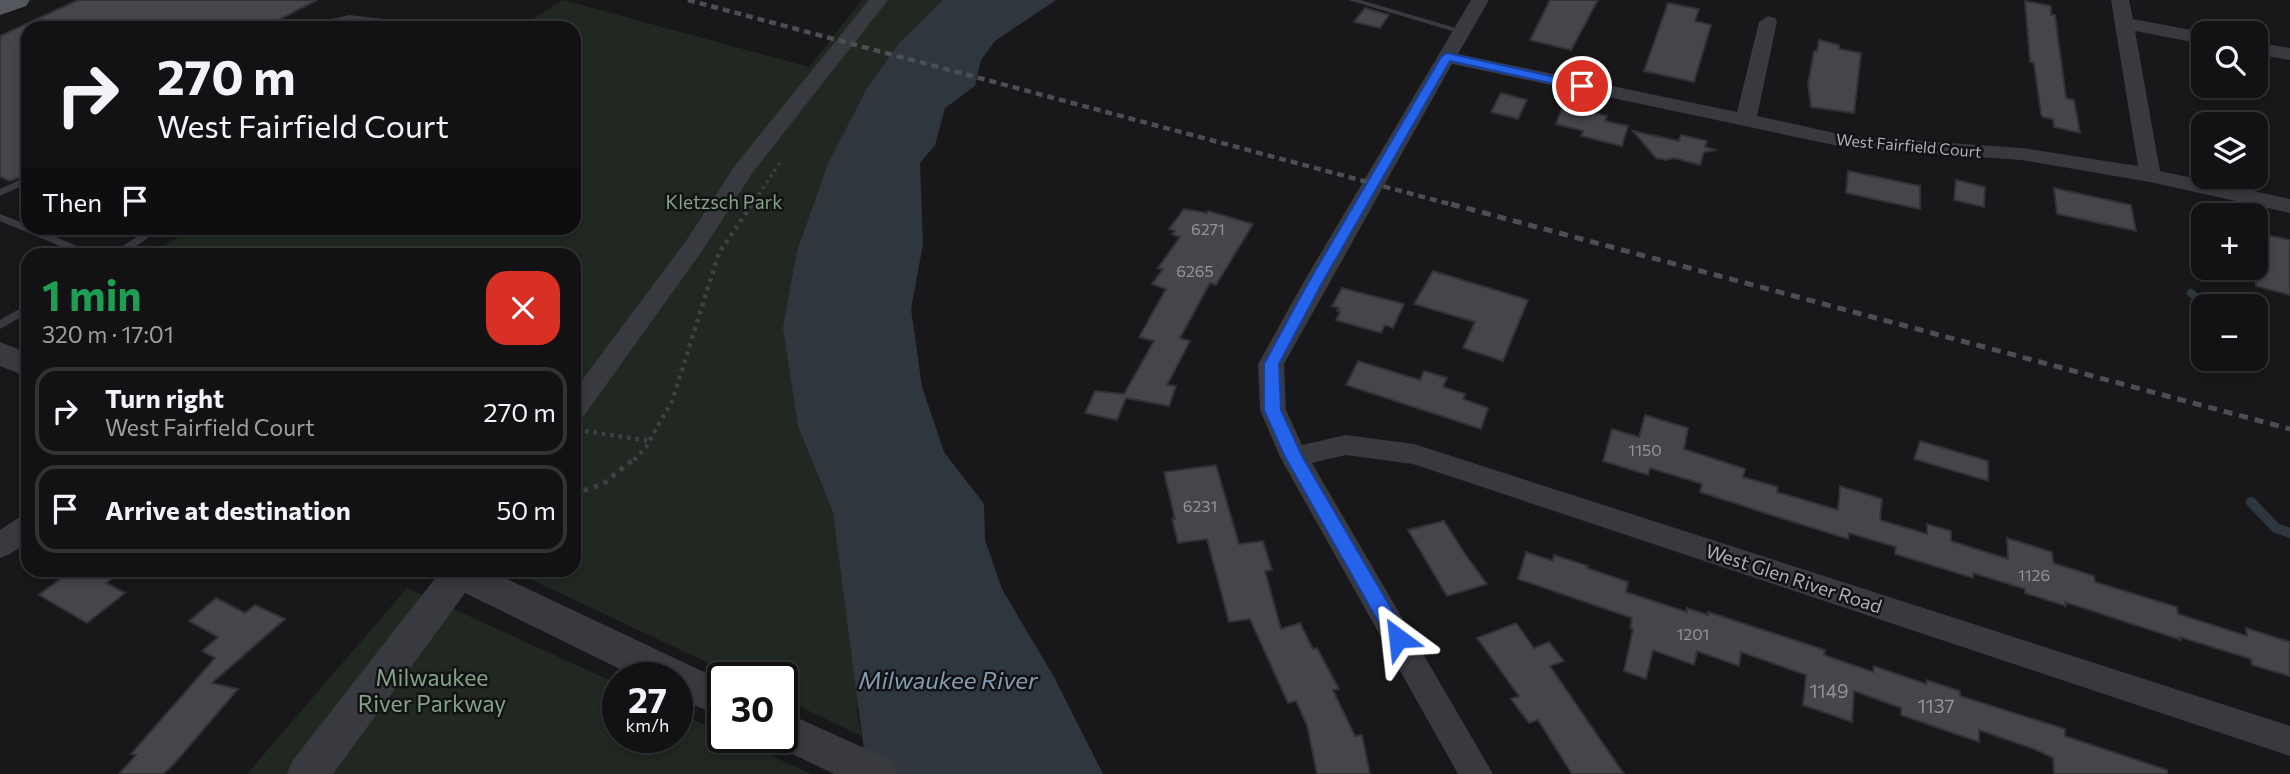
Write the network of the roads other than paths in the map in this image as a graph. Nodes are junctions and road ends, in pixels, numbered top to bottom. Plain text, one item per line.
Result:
1 (18, 0) edge
2 (879, 0) edge
3 (1352, 0) edge
4 (1480, 0) edge
5 (2120, 0) edge
6 (0, 7) edge
7 (333, 21) edge
8 (386, 21) edge
9 (1768, 22) dead end
10 (2124, 23) junction
11 (1462, 32) junction
12 (2191, 36) edge
13 (2268, 50) edge
14 (2290, 54) edge
15 (1447, 57) junction
16 (1745, 122) junction
17 (2150, 175) junction
18 (21, 182) edge
19 (0, 193) edge
20 (2290, 206) edge
21 (0, 217) edge
22 (21, 226) edge
23 (44, 235) edge
24 (146, 235) edge
25 (76, 248) edge
26 (125, 248) edge
27 (21, 312) edge
28 (0, 325) edge
29 (0, 353) edge
30 (21, 363) edge
31 (581, 400) edge
32 (1294, 457) junction
33 (21, 531) edge
34 (0, 546) edge
35 (453, 577) edge
36 (467, 577) edge
37 (643, 662) edge
38 (798, 737) edge
39 (2290, 741) edge
40 (308, 774) edge
41 (876, 774) edge
42 (1476, 774) edge

1 - 6 main road
2 - 31 street
3 - 11 lane
4 - 11 street
5 - 10 street
7 - 8 lane
9 - 16 street
10 - 12 street
10 - 17 street
11 - 15 street
13 - 14 street
15 - 16 street, West Fairfield Court
15 - 32 street
16 - 17 street, West Fairfield Court
17 - 20 street, West Fairfield Court
18 - 19 lane
21 - 22 lane
23 - 25 lane
24 - 26 lane
27 - 28 lane
29 - 30 street
32 - 39 street, West Glen River Road
32 - 42 street
33 - 34 street
35 - 40 street
36 - 37 street
38 - 41 street

